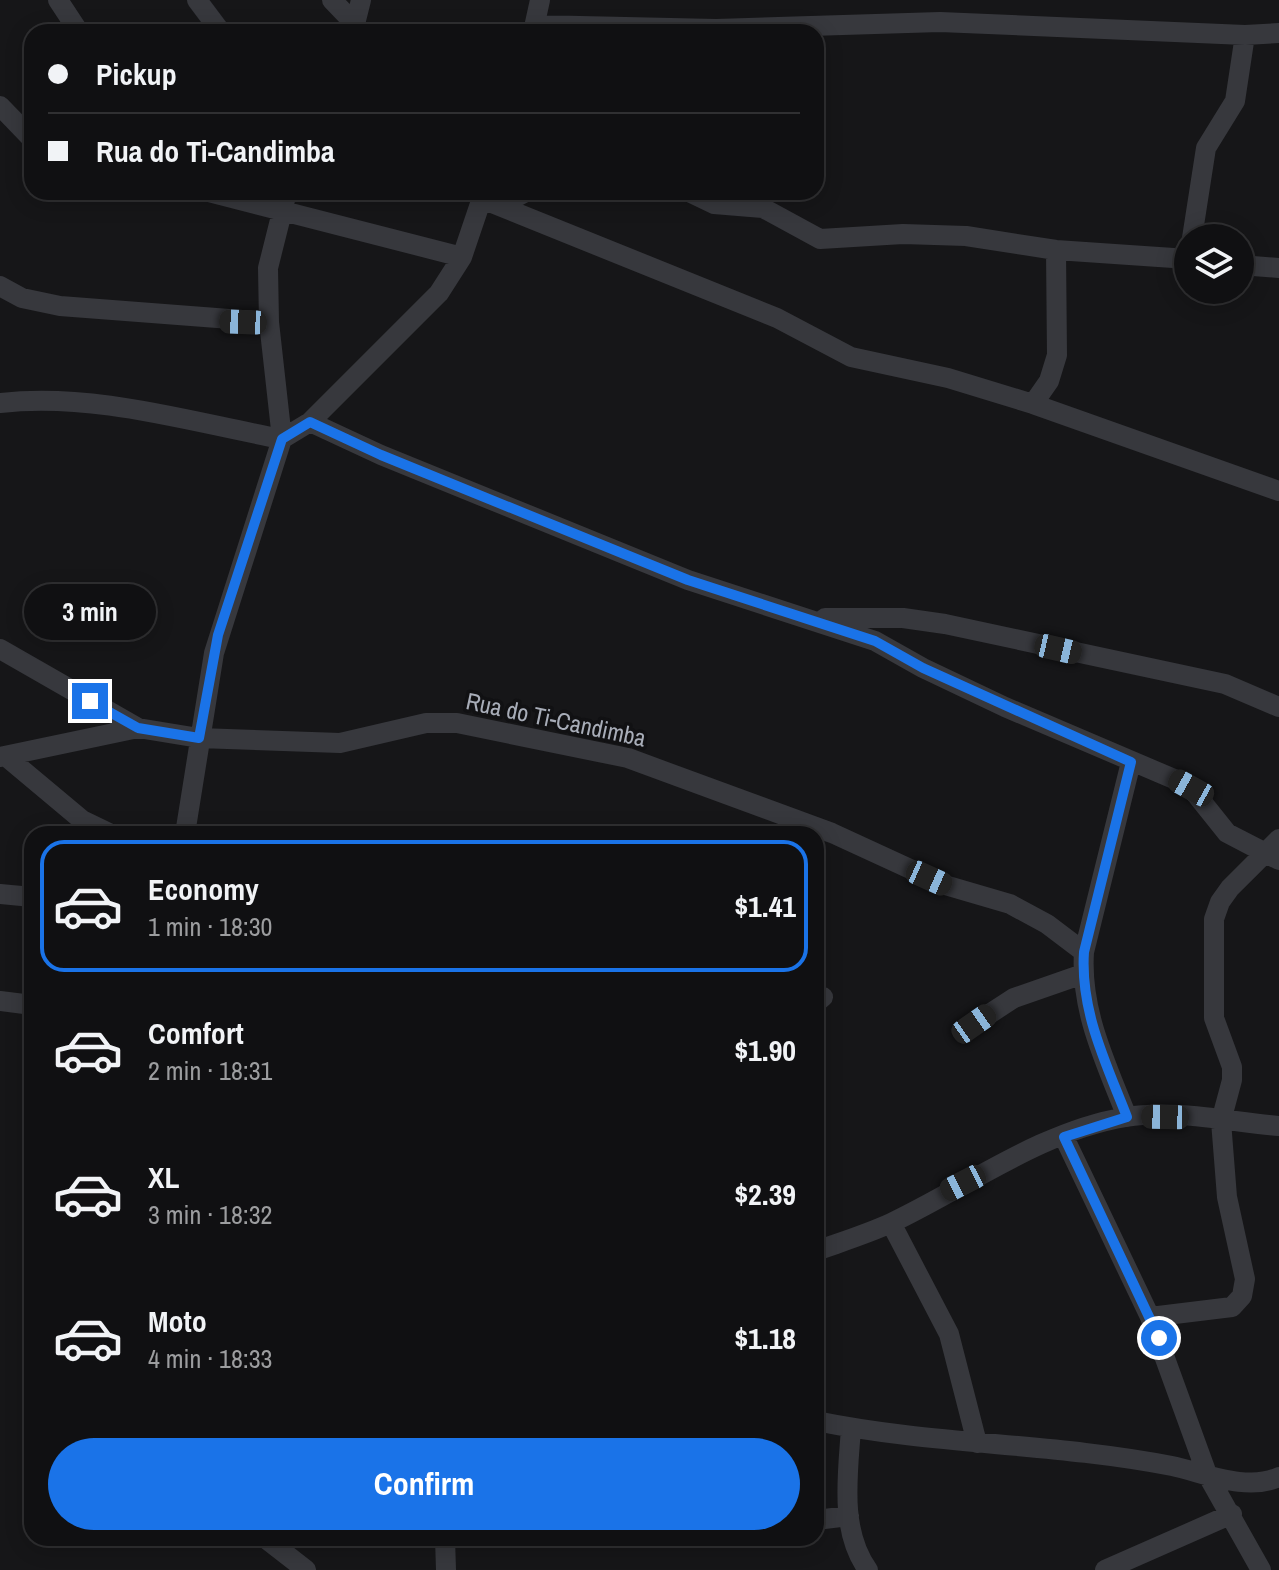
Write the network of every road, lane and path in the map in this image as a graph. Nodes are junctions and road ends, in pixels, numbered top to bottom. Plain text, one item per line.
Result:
1 (58, 0) edge
2 (197, 0) edge
3 (332, 0) edge
4 (361, 0) edge
5 (540, 0) edge
6 (74, 24) edge
7 (215, 24) edge
8 (351, 24) edge
9 (355, 24) edge
10 (535, 24) edge
11 (824, 26) edge
12 (1279, 33) edge
13 (1245, 35) junction
14 (0, 106) edge
15 (24, 131) edge
16 (236, 200) edge
17 (284, 200) edge
18 (489, 200) edge
19 (491, 200) edge
20 (706, 200) edge
21 (280, 213) junction
22 (1194, 224) edge
23 (1056, 250) junction
24 (462, 257) junction
25 (1174, 258) edge
26 (1254, 266) edge
27 (1279, 268) edge
28 (0, 286) edge
29 (269, 322) junction
30 (0, 403) edge
31 (1033, 404) junction
32 (310, 422) junction
33 (282, 439) junction
34 (1279, 491) edge
35 (809, 618) junction
36 (0, 649) edge
37 (1279, 707) edge
38 (138, 728) junction
39 (199, 738) junction
40 (4, 757) edge
41 (1131, 762) junction
42 (82, 826) edge
43 (186, 826) edge
44 (813, 826) edge
45 (824, 830) edge
46 (1275, 851) edge
47 (0, 894) edge
48 (24, 896) edge
49 (1084, 952) junction
50 (1083, 974) junction
51 (0, 1001) edge
52 (24, 1004) edge
53 (974, 1024) dead end
54 (1127, 1117) junction
55 (1221, 1121) junction
56 (1279, 1126) edge
57 (1064, 1137) junction
58 (891, 1223) junction
59 (824, 1248) edge
60 (1150, 1317) junction
61 (824, 1423) edge
62 (851, 1428) junction
63 (977, 1443) junction
64 (1207, 1474) junction
65 (1279, 1477) edge
66 (1232, 1514) junction
67 (849, 1516) junction
68 (824, 1519) edge
69 (275, 1546) edge
70 (445, 1546) edge
71 (306, 1570) edge
72 (446, 1570) edge
73 (868, 1570) edge
74 (1105, 1570) edge
75 (1261, 1570) edge

1 - 6 street
2 - 7 street
3 - 8 street
4 - 9 street
5 - 10 street
11 - 13 street
12 - 13 street
13 - 22 street
14 - 15 street
16 - 21 street
17 - 21 street
18 - 24 street
19 - 31 street
20 - 23 street
21 - 24 street
21 - 29 street
23 - 25 street
23 - 31 street
24 - 32 street
26 - 27 street
28 - 29 street
29 - 33 street
30 - 33 street
31 - 34 street
32 - 33 street
32 - 35 street
33 - 39 street
35 - 37 street
35 - 41 street
36 - 38 street, Rua do Ti-Candimba
38 - 39 street, Rua do Ti-Candimba
38 - 40 street
39 - 43 street
39 - 44 street, Rua do Ti-Candimba
40 - 42 street
41 - 46 street
41 - 49 street
45 - 49 street, Rua do Ti-Candimba
46 - 55 street
47 - 48 street
49 - 50 street
50 - 53 street
50 - 54 street
51 - 52 street
54 - 55 street
54 - 57 street
55 - 56 street
55 - 60 street
57 - 58 street
57 - 60 street
58 - 59 street
58 - 63 street
60 - 64 street
61 - 62 street
62 - 63 street
62 - 67 street
63 - 64 street
64 - 65 street
64 - 66 street
66 - 74 street
66 - 75 street
67 - 68 street
67 - 73 street
69 - 71 street
70 - 72 street

